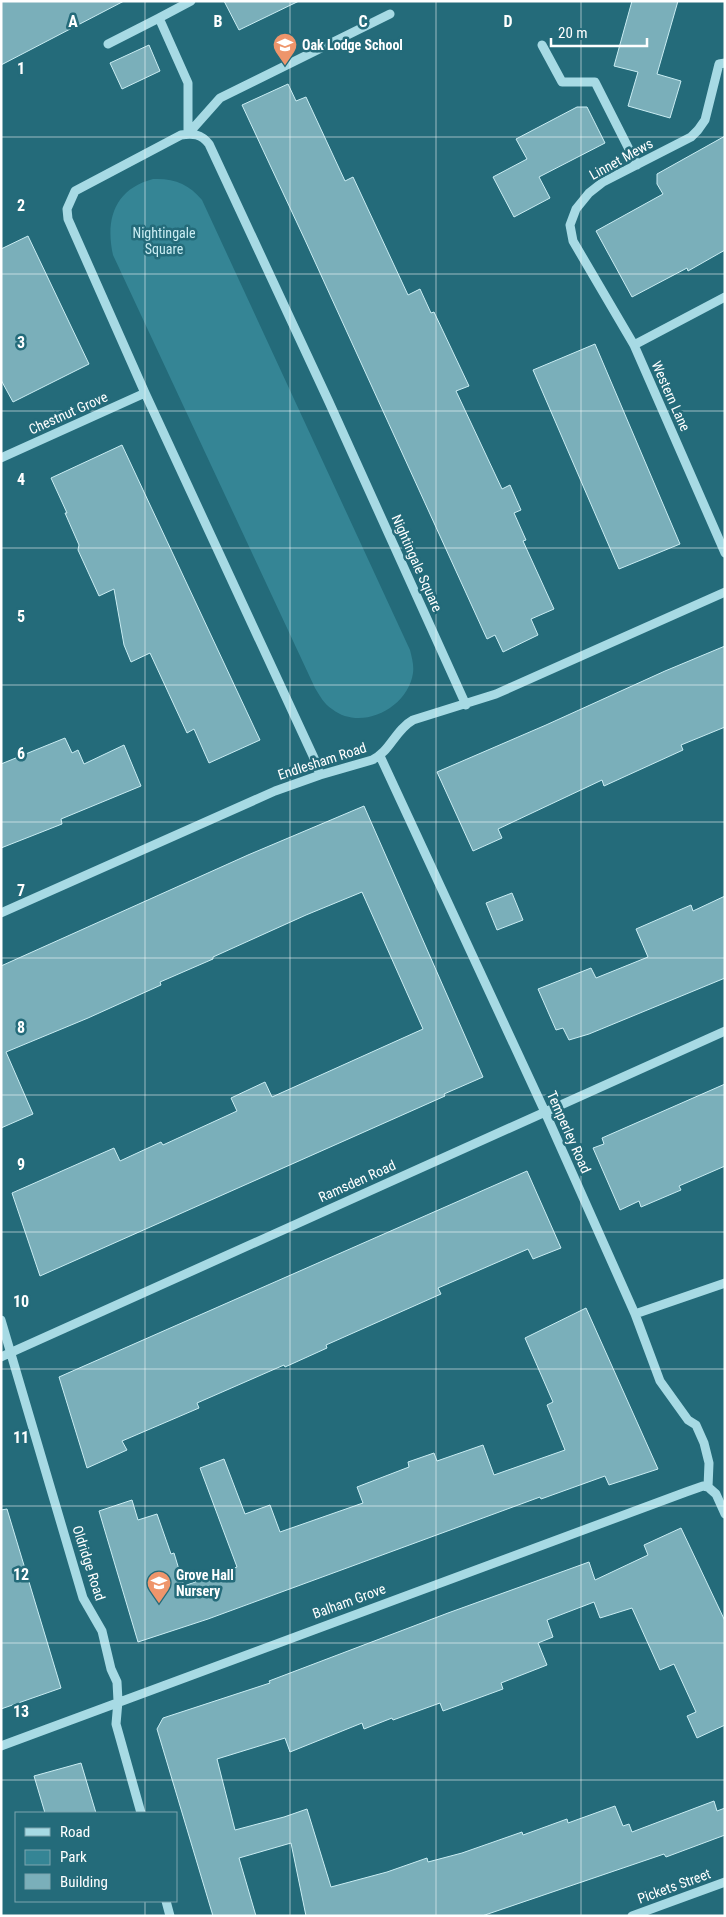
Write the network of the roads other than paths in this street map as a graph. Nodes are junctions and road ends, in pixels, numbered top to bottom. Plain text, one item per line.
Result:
1 (191, 1) edge
2 (390, 14) dead end
3 (159, 18) junction
4 (108, 44) dead end
5 (542, 45) dead end
6 (725, 64) edge
7 (188, 134) junction
8 (636, 165) junction
9 (725, 297) edge
10 (634, 345) junction
11 (145, 393) junction
12 (1, 458) edge
13 (725, 553) edge
14 (725, 592) edge
15 (466, 705) junction
16 (380, 756) junction
17 (320, 775) junction
18 (1, 913) edge
19 (725, 1031) edge
20 (545, 1112) junction
21 (725, 1283) edge
22 (636, 1314) junction
23 (1, 1320) edge
24 (11, 1353) junction
25 (1, 1357) edge
26 (708, 1487) junction
27 (725, 1514) edge
28 (118, 1701) junction
29 (1, 1746) edge
30 (141, 1812) edge
31 (725, 1882) edge
32 (166, 1902) edge
33 (170, 1916) edge
34 (632, 1916) edge

1 - 3 street
2 - 7 street
3 - 4 street
3 - 7 street
5 - 8 street
6 - 8 street, Linnet Mews
7 - 11 street
7 - 15 street, Nightingale Square
8 - 10 street, Linnet Mews
9 - 10 street
10 - 13 street, Western Lane
11 - 12 street, Chestnut Grove
11 - 17 street
14 - 15 street, Endlesham Road
15 - 16 street, Endlesham Road
16 - 17 street, Endlesham Road
16 - 20 street, Temperley Road
17 - 18 street, Endlesham Road
19 - 20 street, Ramsden Road
20 - 22 street, Temperley Road
20 - 24 street, Ramsden Road
21 - 22 street
22 - 26 street, Temperley Road
23 - 24 street, Oldridge Road
24 - 25 street, Ramsden Road
24 - 28 street, Oldridge Road
26 - 27 street
26 - 28 street, Balham Grove
28 - 29 street, Balham Grove
28 - 30 street, Oldridge Road
31 - 34 street, Pickets Street
32 - 33 street

